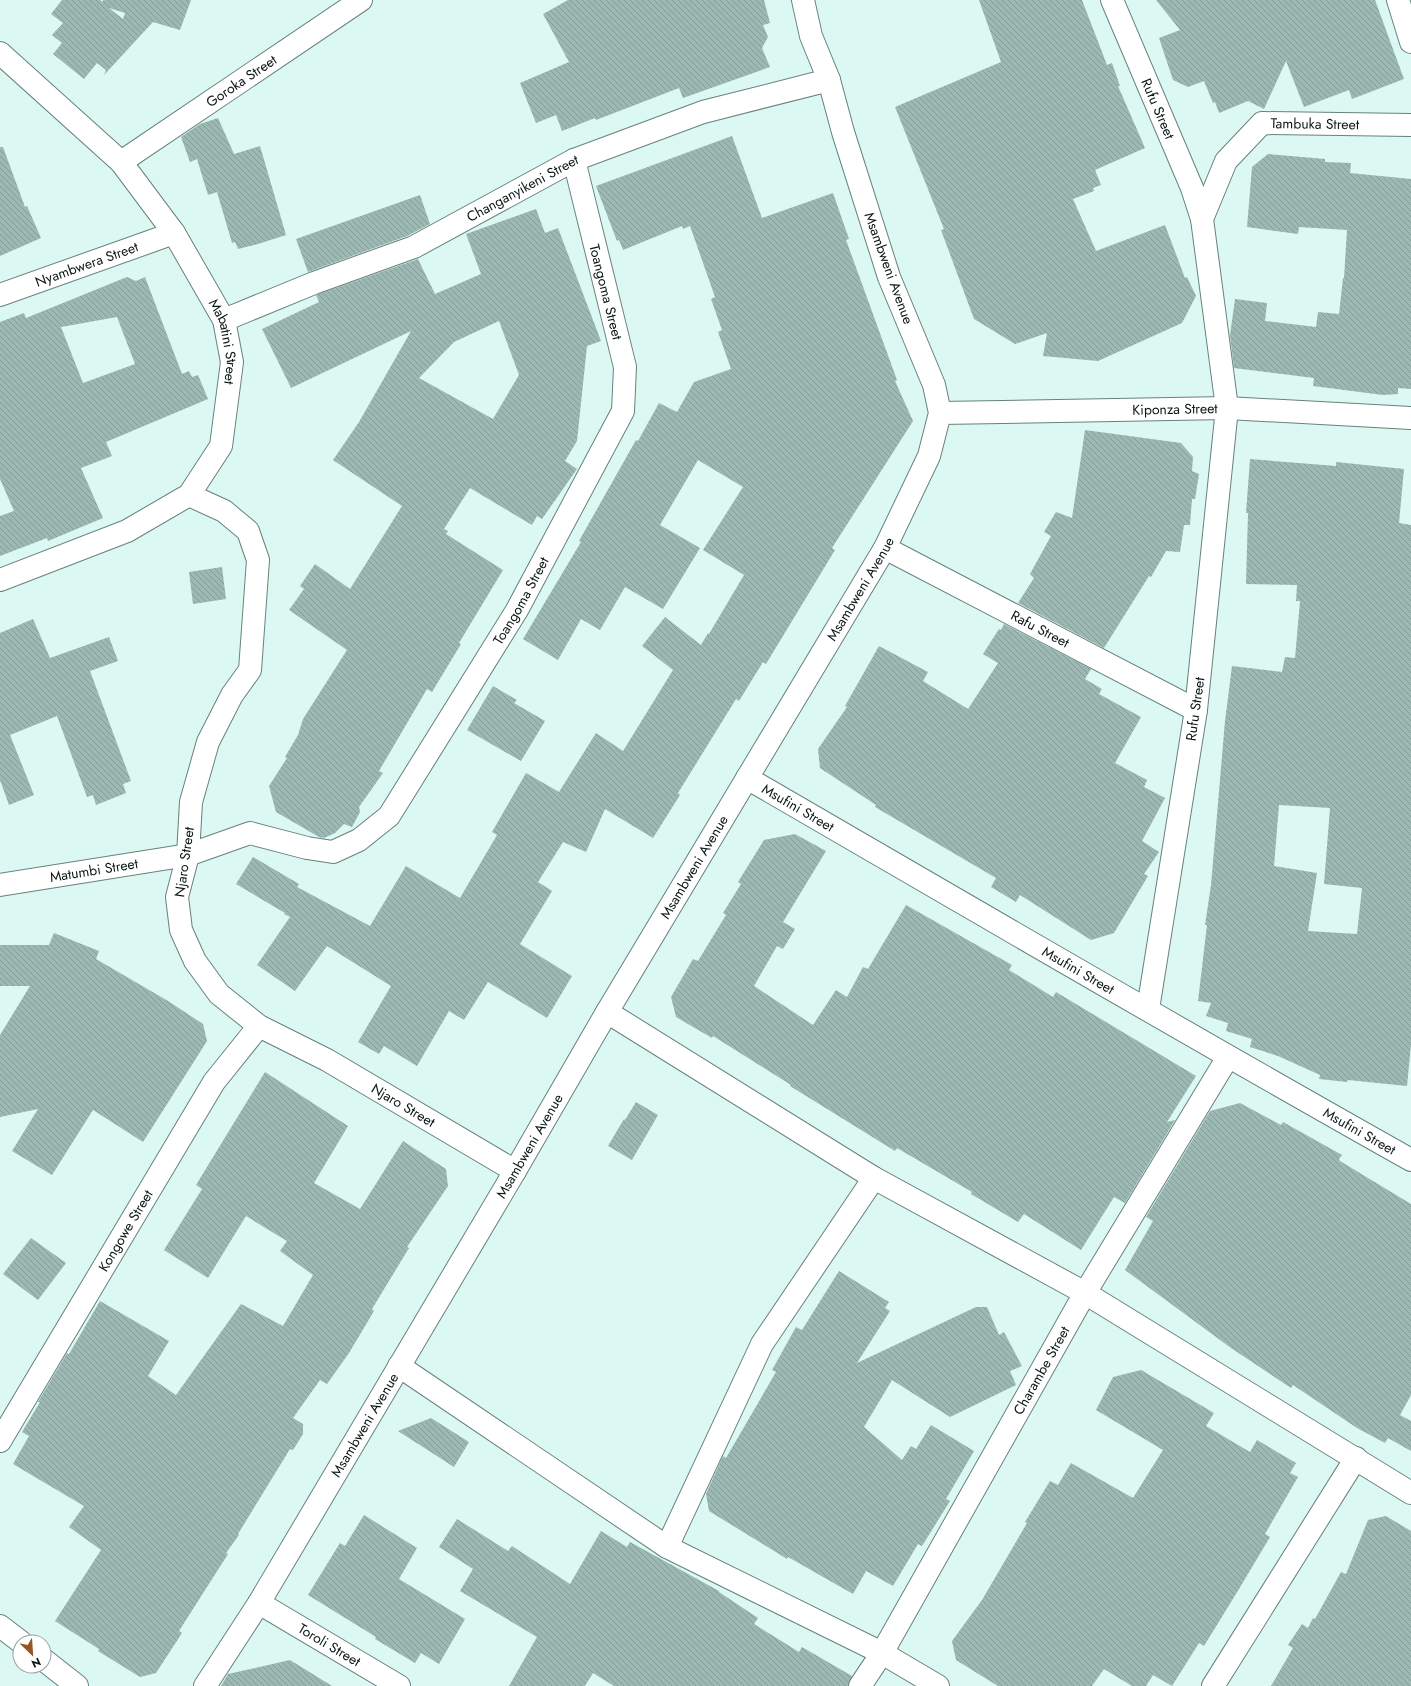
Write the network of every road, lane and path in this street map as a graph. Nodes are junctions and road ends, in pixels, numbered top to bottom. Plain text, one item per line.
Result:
1 (361, 0) edge
2 (803, 0) edge
3 (1112, 0) edge
4 (1398, 0) edge
5 (1411, 42) edge
6 (0, 53) edge
7 (830, 80) junction
8 (1411, 125) edge
9 (574, 160) junction
10 (121, 162) junction
11 (1202, 218) junction
12 (174, 233) junction
13 (0, 295) edge
14 (224, 320) junction
15 (1227, 408) junction
16 (940, 413) junction
17 (1411, 418) edge
18 (189, 495) junction
19 (885, 548) junction
20 (0, 580) edge
21 (1196, 710) junction
22 (747, 778) junction
23 (188, 855) junction
24 (0, 885) edge
25 (1148, 1009) junction
26 (607, 1012) junction
27 (259, 1026) junction
28 (1228, 1057) junction
29 (1411, 1160) edge
30 (515, 1171) junction
31 (874, 1178) junction
32 (1085, 1293) junction
33 (399, 1366) junction
34 (0, 1441) edge
35 (1356, 1458) junction
36 (1411, 1493) edge
37 (667, 1547) junction
38 (259, 1603) junction
39 (0, 1626) edge
40 (12, 1635) edge
41 (882, 1653) junction
42 (52, 1666) edge
43 (77, 1686) edge
44 (205, 1686) edge
45 (399, 1686) edge
46 (860, 1686) edge
47 (938, 1686) edge
48 (1213, 1686) edge

1 - 10 street, Goroka Street
2 - 7 street, Msambweni Avenue
3 - 11 street, Rufu Street
4 - 5 street
6 - 10 street, Mabatini Street
7 - 9 street, Changanyikeni Street
7 - 16 street, Msambweni Avenue
8 - 11 street, Tambuka Street
9 - 14 street, Changanyikeni Street
9 - 23 street, Toangoma Street
10 - 12 street, Mabatini Street
11 - 15 street, Rufu Street
12 - 13 street, Nyambwera Street
12 - 14 street, Mabatini Street
14 - 18 street, Mabatini Street
15 - 16 street, Kiponza Street
15 - 17 street, Kiponza Street
15 - 21 street, Rufu Street
16 - 19 street, Msambweni Avenue
18 - 20 street, Mabatini Street
18 - 23 street, Njaro Street
19 - 21 street, Rafu Street
19 - 22 street, Msambweni Avenue
21 - 25 street, Rufu Street
22 - 25 street, Msufini Street
22 - 26 street, Msambweni Avenue
23 - 24 street, Matumbi Street
23 - 27 street, Njaro Street
25 - 28 street, Msufini Street
26 - 30 street, Msambweni Avenue
26 - 31 street
27 - 30 street, Njaro Street
27 - 34 street, Kongowe Street
28 - 29 street, Msufini Street
28 - 32 street, Charambe Street
30 - 33 street, Msambweni Avenue
31 - 32 street
31 - 37 street
32 - 35 street
32 - 41 street, Charambe Street
33 - 37 street
33 - 38 street, Msambweni Avenue
35 - 36 street
35 - 48 street
37 - 41 street
38 - 44 street, Msambweni Avenue
38 - 45 street, Toroli Street
39 - 40 street
41 - 46 street, Charambe Street
41 - 47 street
42 - 43 street

